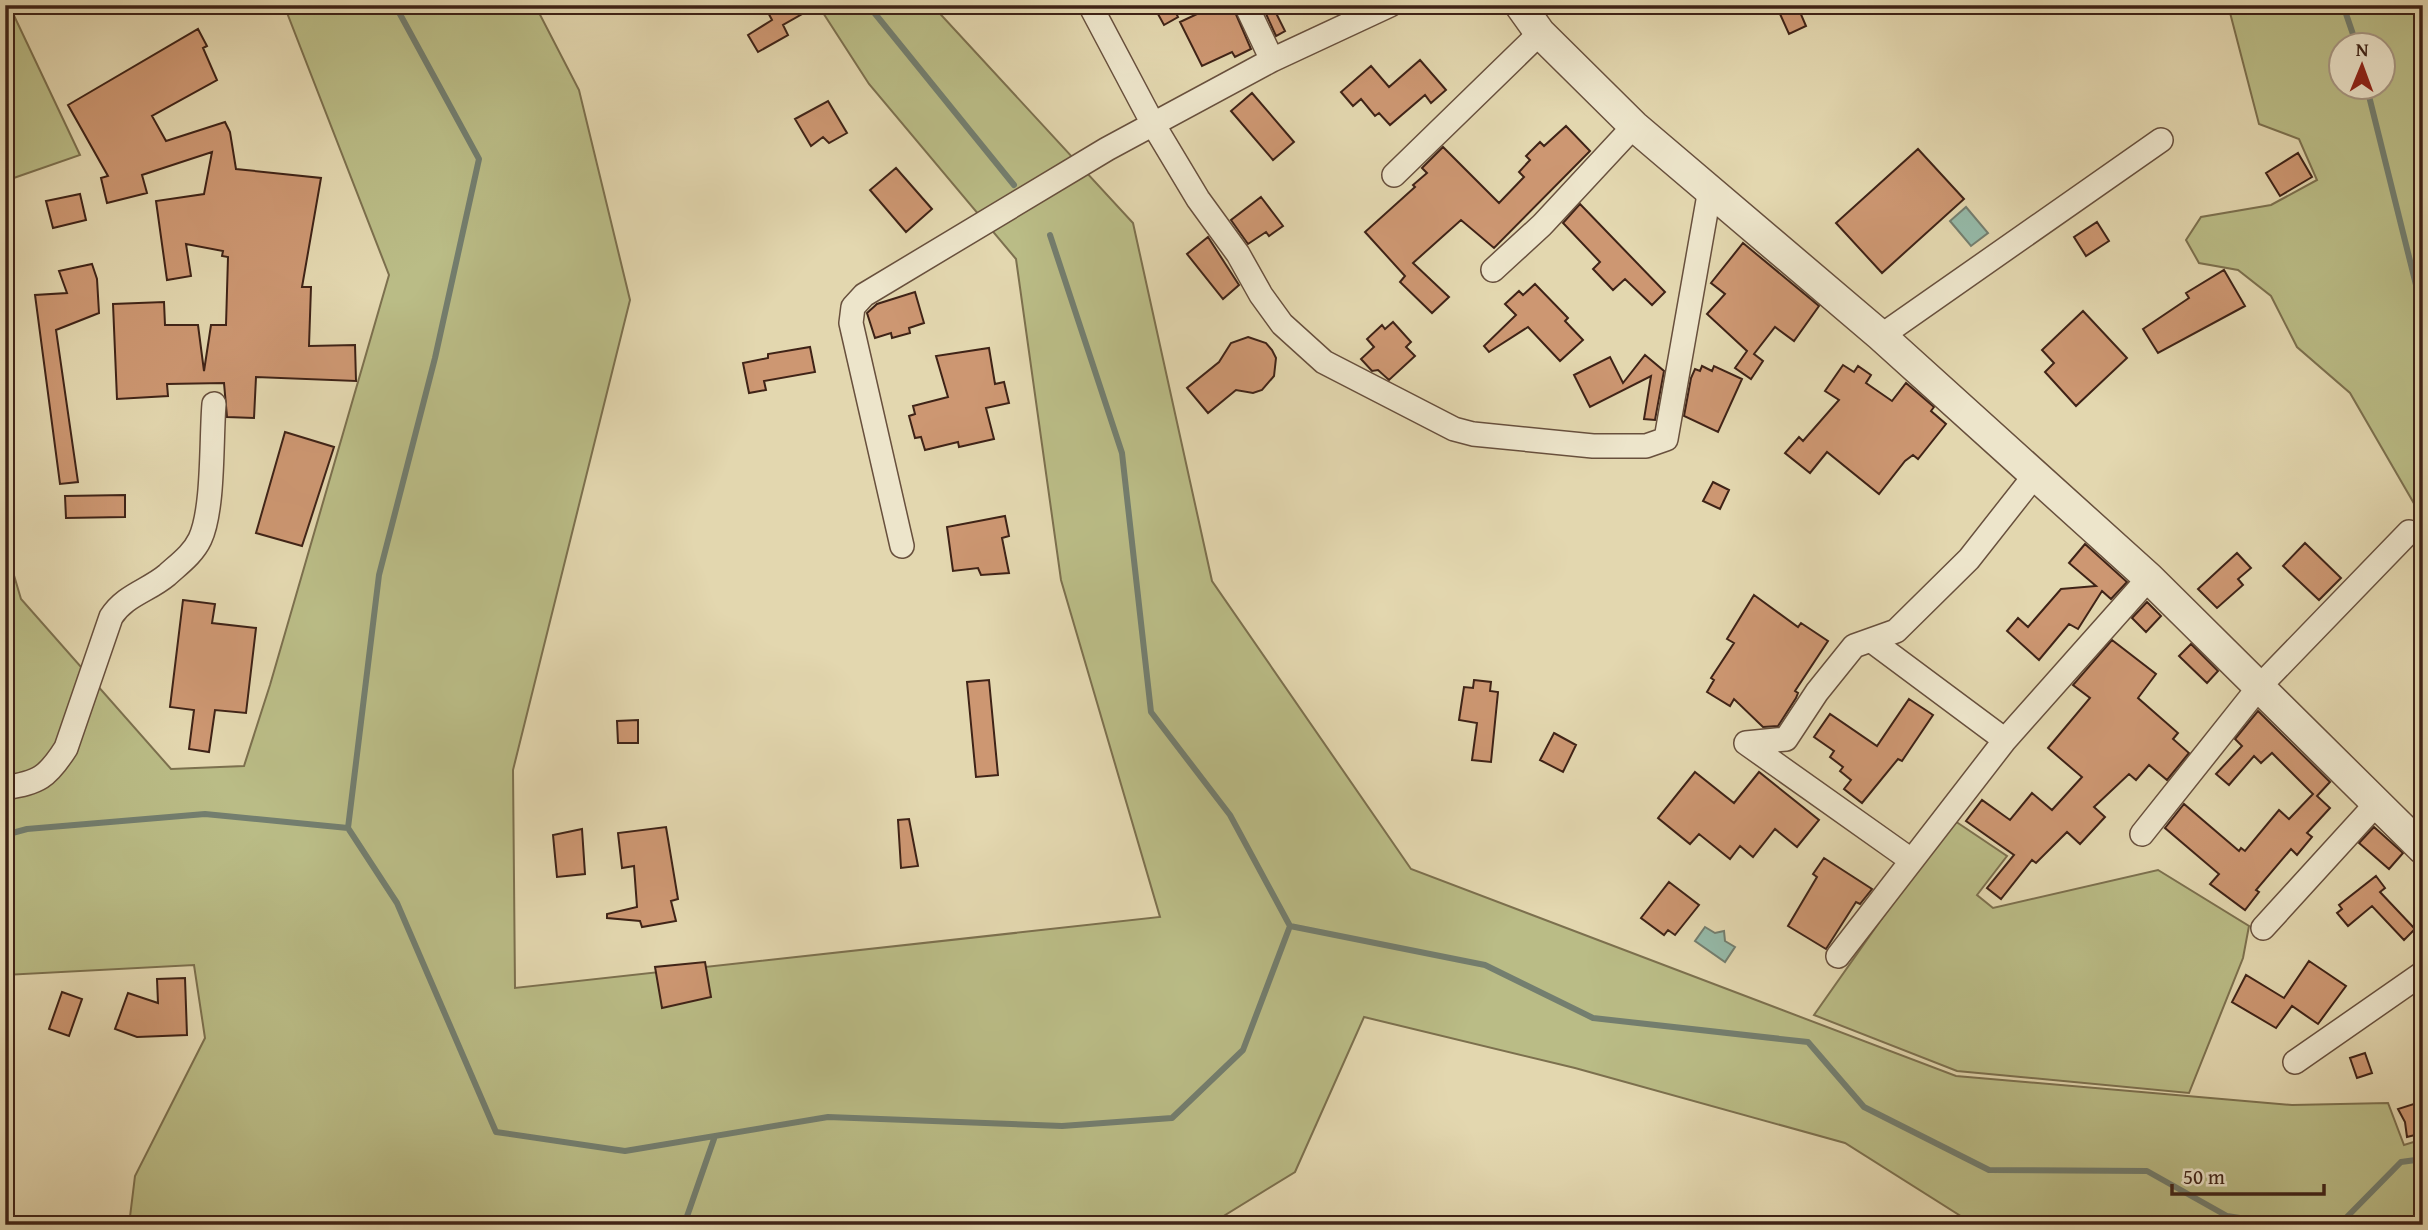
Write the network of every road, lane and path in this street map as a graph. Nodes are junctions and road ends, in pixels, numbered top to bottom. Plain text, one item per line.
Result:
1 (1090, 5) edge
2 (1246, 5) edge
3 (1390, 5) edge
4 (1520, 5) edge
5 (1540, 33) junction
6 (1272, 60) junction
7 (1153, 124) junction
8 (1634, 126) junction
9 (2161, 140) dead end
10 (1394, 175) dead end
11 (1710, 189) junction
12 (1493, 270) dead end
13 (1881, 336) junction
14 (214, 404) dead end
15 (2035, 475) junction
16 (2409, 532) dead end
17 (902, 546) dead end
18 (2149, 578) junction
19 (1872, 641) junction
20 (2259, 687) junction
21 (2006, 740) junction
22 (5, 788) edge
23 (2377, 803) junction
24 (2142, 834) dead end
25 (2423, 849) edge
26 (1910, 860) junction
27 (2263, 928) dead end
28 (1838, 956) dead end
29 (2423, 973) edge
30 (2295, 1062) dead end

1 - 7 street
2 - 6 street
3 - 6 street
4 - 5 street
5 - 8 street
5 - 10 street
6 - 7 street
7 - 11 street
7 - 17 street
8 - 11 street
8 - 12 street
9 - 13 street
11 - 13 street
13 - 15 street
14 - 22 street
15 - 18 street
15 - 19 street
16 - 20 street
18 - 20 street
18 - 21 street
19 - 21 street
19 - 26 street
20 - 23 street
20 - 24 street
21 - 26 street
23 - 25 street
23 - 27 street
26 - 28 street
29 - 30 street

